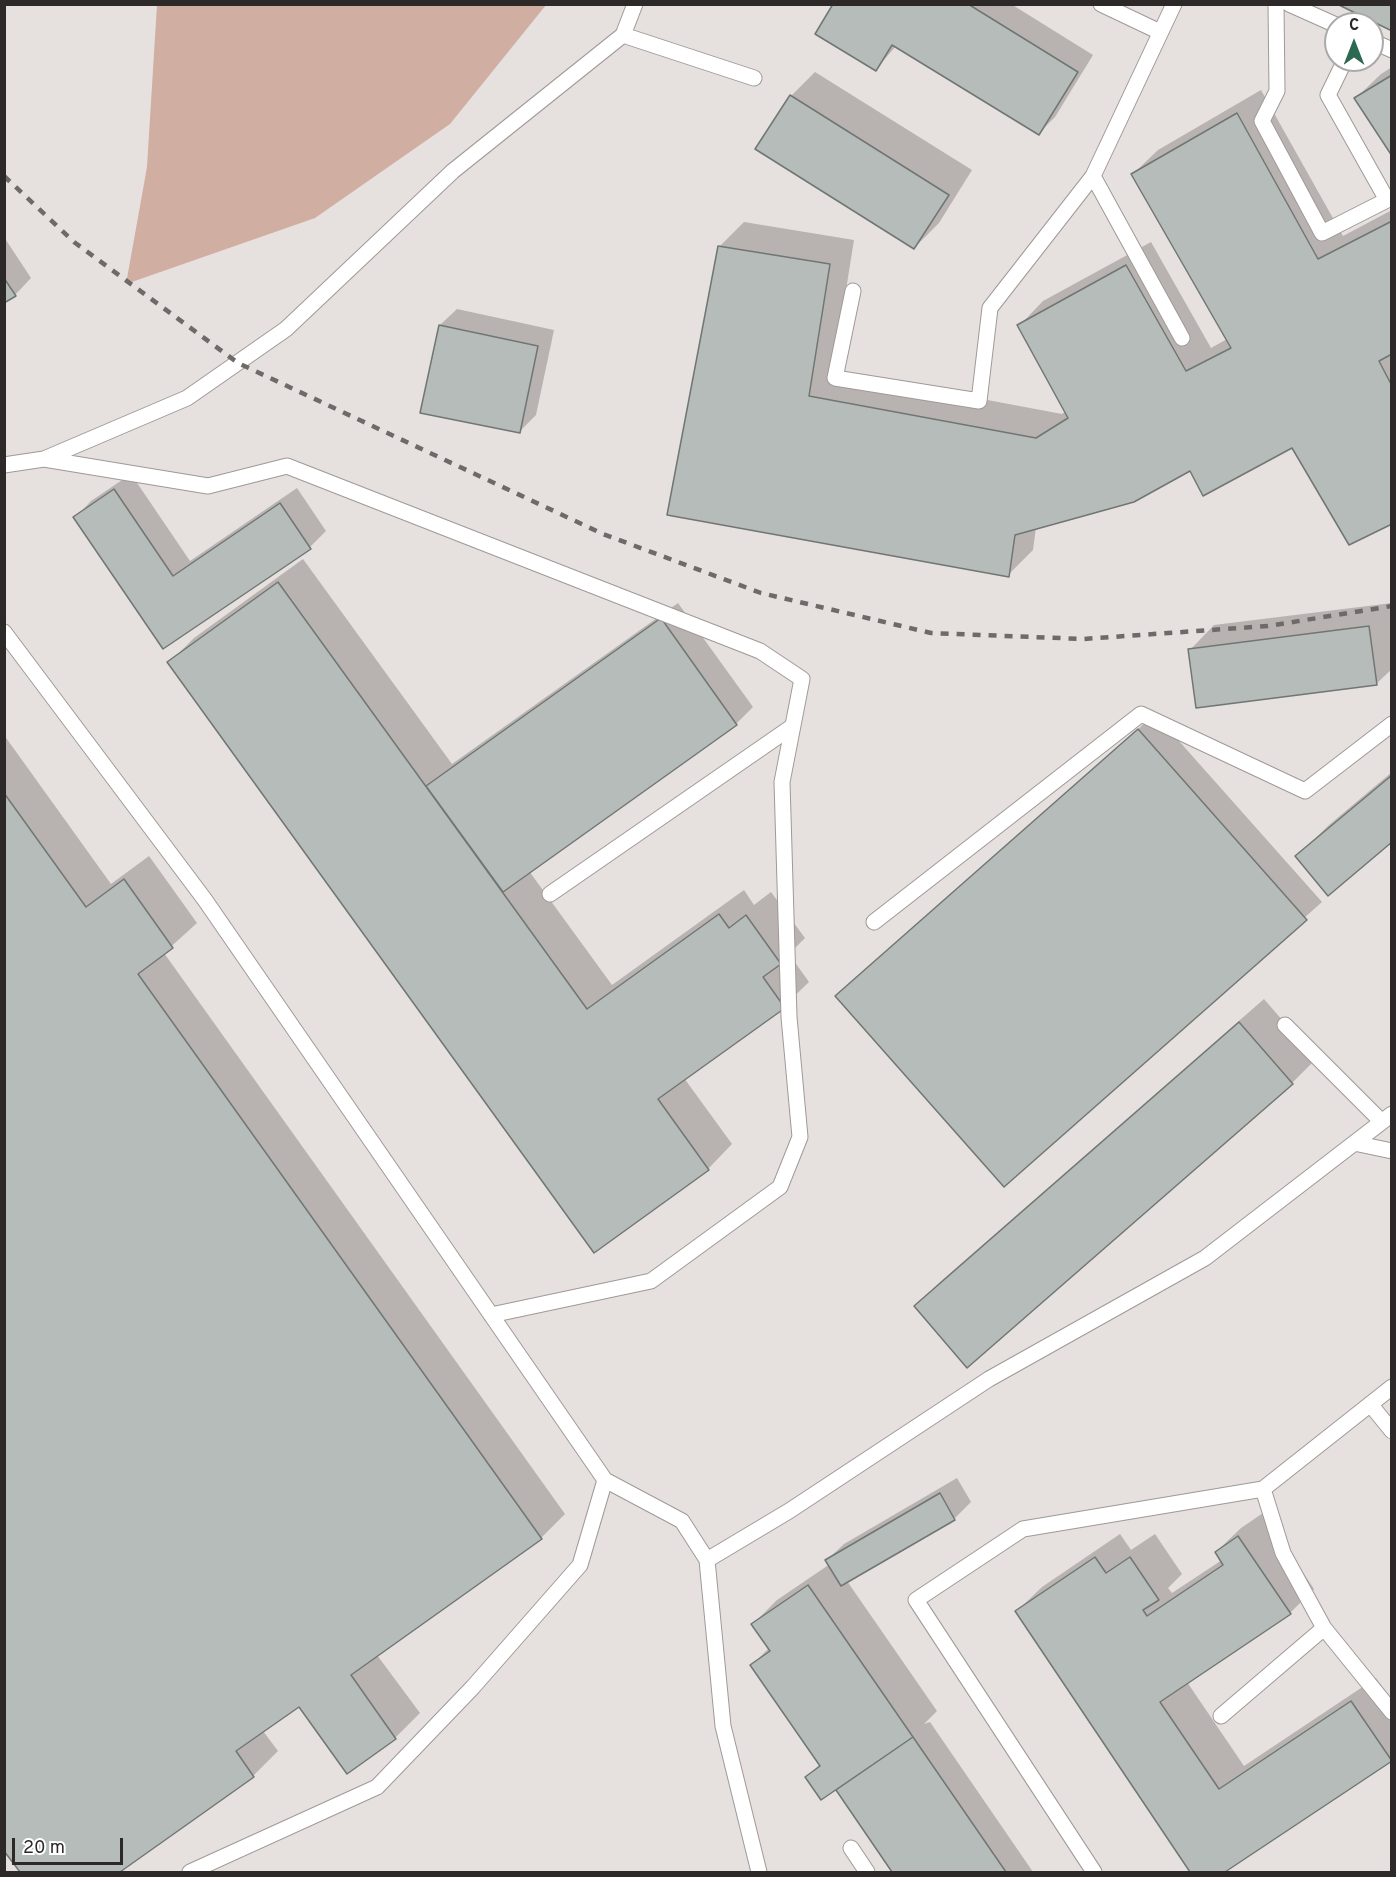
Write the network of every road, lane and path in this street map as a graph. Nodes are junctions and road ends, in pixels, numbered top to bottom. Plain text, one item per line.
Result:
1 (635, 4) edge
2 (1101, 4) edge
3 (1174, 4) edge
4 (1276, 4) edge
5 (1289, 4) edge
6 (1324, 20) edge
7 (1160, 32) junction
8 (623, 35) junction
9 (1339, 72) edge
10 (754, 78) dead end
11 (1093, 176) junction
12 (853, 291) dead end
13 (1182, 338) dead end
14 (44, 459) junction
15 (4, 465) edge
16 (4, 632) edge
17 (1392, 724) edge
18 (793, 726) junction
19 (550, 894) dead end
20 (874, 922) dead end
21 (1284, 1025) dead end
22 (1387, 1118) edge
23 (1354, 1143) junction
24 (1392, 1151) edge
25 (491, 1315) junction
26 (1392, 1387) edge
27 (1370, 1404) junction
28 (1392, 1431) edge
29 (605, 1480) junction
30 (1263, 1490) junction
31 (707, 1560) junction
32 (1324, 1628) junction
33 (1392, 1712) edge
34 (1221, 1716) dead end
35 (850, 1848) dead end
36 (190, 1872) edge
37 (759, 1872) edge
38 (867, 1872) edge
39 (1094, 1872) edge

1 - 8 lane
2 - 7 lane
3 - 7 lane
4 - 9 lane
5 - 6 lane
7 - 11 lane
8 - 10 lane
8 - 14 lane
11 - 12 lane
11 - 13 lane
14 - 15 lane
14 - 18 lane
16 - 25 lane
17 - 20 lane
18 - 19 lane
18 - 25 lane
21 - 22 lane
22 - 23 lane
23 - 24 lane
23 - 31 lane
25 - 29 lane
26 - 27 lane
27 - 28 lane
27 - 30 lane
29 - 31 lane
29 - 36 lane
30 - 32 lane
30 - 39 lane
31 - 37 lane
32 - 33 lane
32 - 34 lane
35 - 38 lane

